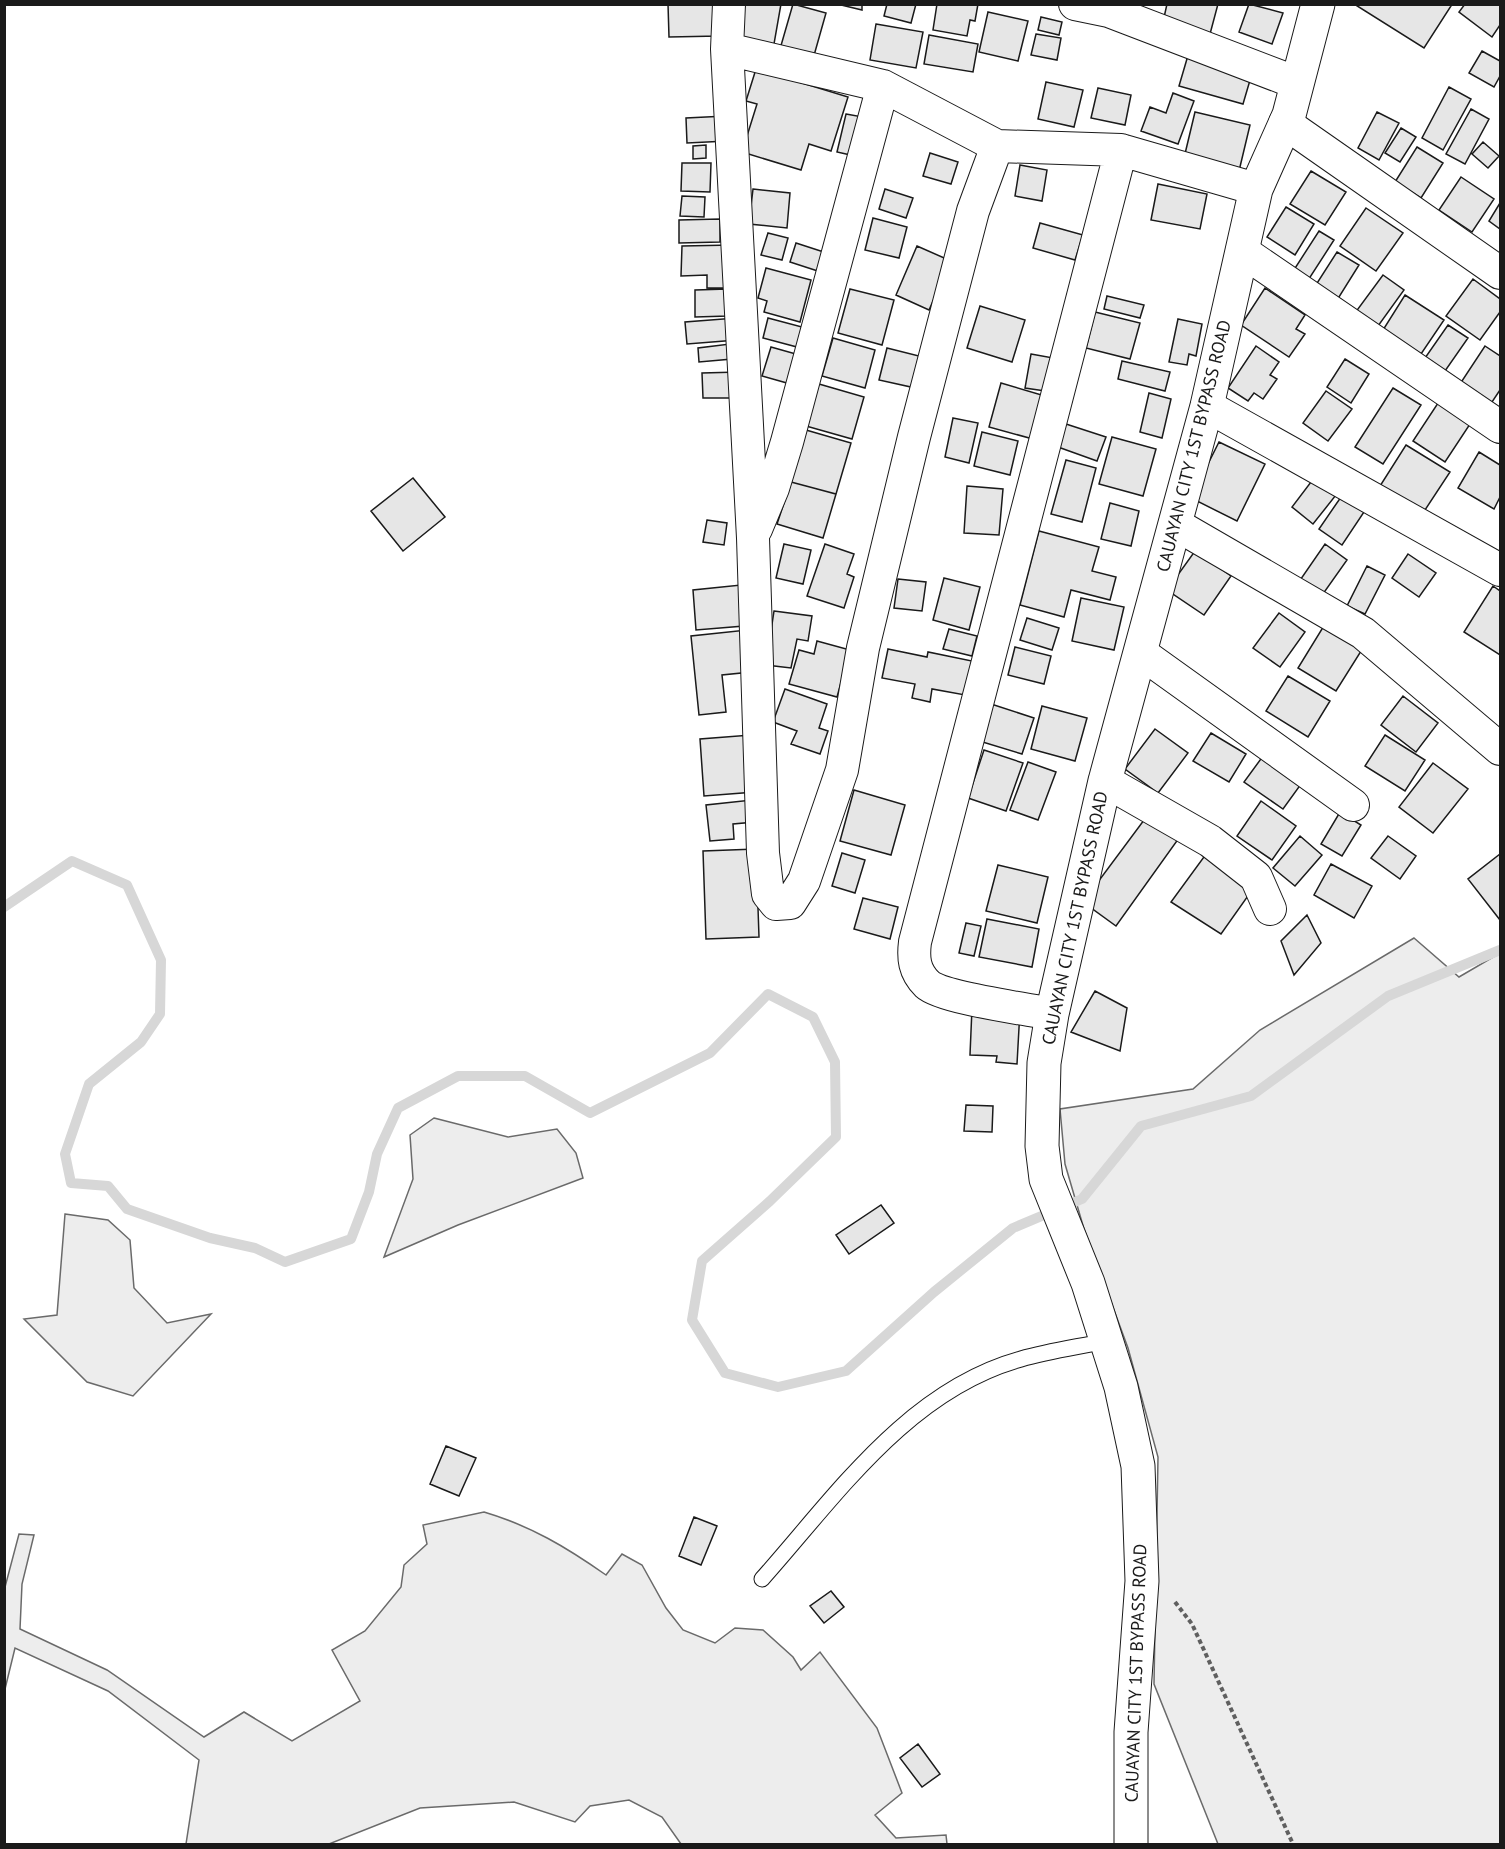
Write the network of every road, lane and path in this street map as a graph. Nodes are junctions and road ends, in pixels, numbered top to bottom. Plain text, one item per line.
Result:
1 (729, 4) edge
2 (1074, 4) edge
3 (1318, 4) edge
4 (727, 49) junction
5 (1298, 83) junction
6 (884, 86) junction
7 (1285, 123) junction
8 (997, 146) junction
9 (1121, 150) junction
10 (1256, 189) junction
11 (1242, 251) junction
12 (1500, 273) edge
13 (1206, 406) junction
14 (1500, 427) edge
15 (1175, 524) junction
16 (753, 538) junction
17 (1500, 570) edge
18 (1141, 653) junction
19 (1500, 749) edge
20 (1105, 781) junction
21 (1353, 806) dead end
22 (1270, 909) dead end
23 (1052, 1014) junction
24 (1106, 1341) junction
25 (762, 1579) dead end
26 (1142, 1581) junction
27 (1131, 1845) edge
28 (1293, 1845) edge

1 - 4 street
2 - 5 street
3 - 5 main road, CAUAYAN CITY 1ST BYPASS ROAD
4 - 6 street
4 - 16 street
5 - 7 main road, CAUAYAN CITY 1ST BYPASS ROAD
6 - 8 street
6 - 16 street
7 - 10 main road, CAUAYAN CITY 1ST BYPASS ROAD
7 - 12 street
8 - 9 street
8 - 16 street
9 - 10 street
9 - 23 street
10 - 11 main road, CAUAYAN CITY 1ST BYPASS ROAD
11 - 13 main road, CAUAYAN CITY 1ST BYPASS ROAD
11 - 14 street
13 - 15 main road, CAUAYAN CITY 1ST BYPASS ROAD
13 - 17 street
15 - 18 main road, CAUAYAN CITY 1ST BYPASS ROAD
15 - 19 street
18 - 20 main road, CAUAYAN CITY 1ST BYPASS ROAD
18 - 21 street
20 - 22 street
20 - 23 main road, CAUAYAN CITY 1ST BYPASS ROAD
23 - 24 main road, CAUAYAN CITY 1ST BYPASS ROAD
24 - 25 lane
24 - 26 main road, CAUAYAN CITY 1ST BYPASS ROAD
26 - 27 main road, CAUAYAN CITY 1ST BYPASS ROAD
26 - 28 path

